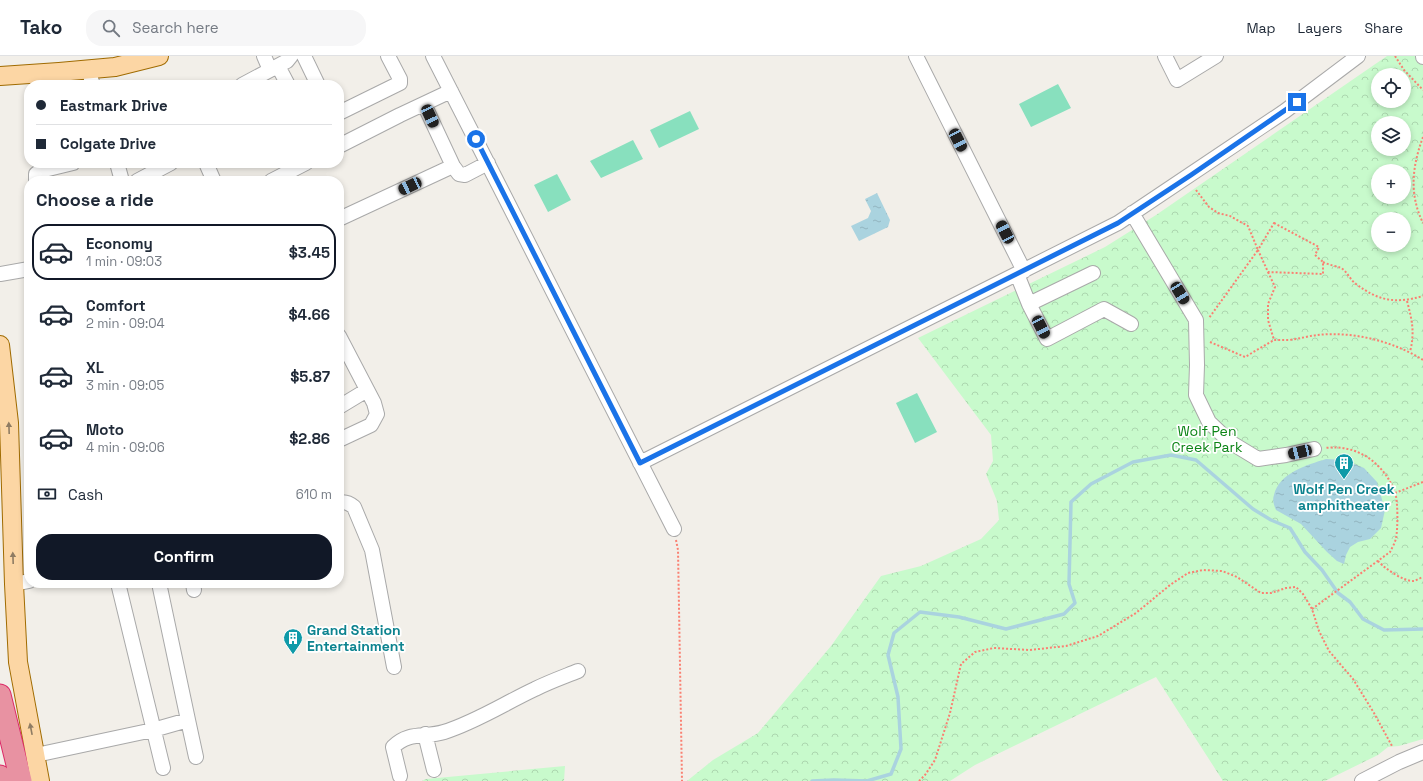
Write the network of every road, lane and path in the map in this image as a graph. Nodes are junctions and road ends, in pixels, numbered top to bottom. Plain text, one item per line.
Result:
1 (160, 56) edge
2 (264, 56) edge
3 (291, 56) edge
4 (304, 56) edge
5 (388, 56) edge
6 (433, 56) edge
7 (916, 56) edge
8 (1165, 56) edge
9 (1216, 56) edge
10 (1358, 56) edge
11 (1395, 56) edge
12 (274, 68) junction
13 (0, 76) edge
14 (91, 77) edge
15 (251, 80) edge
16 (284, 80) edge
17 (316, 80) edge
18 (1423, 90) edge
19 (451, 91) junction
20 (424, 104) junction
21 (344, 111) edge
22 (1423, 137) edge
23 (344, 144) edge
24 (488, 163) junction
25 (454, 166) junction
26 (52, 168) edge
27 (162, 168) edge
28 (296, 168) edge
29 (36, 176) edge
30 (146, 176) edge
31 (281, 176) edge
32 (1196, 190) dead end
33 (1132, 213) junction
34 (344, 217) edge
35 (1423, 223) edge
36 (1258, 250) junction
37 (1323, 262) junction
38 (24, 270) edge
39 (1268, 272) junction
40 (1020, 273) junction
41 (1093, 273) dead end
42 (0, 274) edge
43 (1423, 296) edge
44 (1407, 301) junction
45 (1029, 304) junction
46 (1131, 324) dead end
47 (1196, 335) junction
48 (1274, 340) junction
49 (0, 345) edge
50 (344, 346) edge
51 (1410, 352) junction
52 (1423, 360) edge
53 (367, 390) junction
54 (344, 404) edge
55 (344, 438) edge
56 (1314, 449) joint
57 (640, 463) junction
58 (1423, 482) edge
59 (1395, 493) junction
60 (344, 502) edge
61 (674, 529) joint
62 (1378, 561) junction
63 (1423, 577) edge
64 (21, 582) edge
65 (119, 588) edge
66 (160, 588) edge
67 (1312, 609) junction
68 (394, 667) dead end
69 (578, 672) dead end
70 (0, 695) edge
71 (188, 720) junction
72 (153, 730) junction
73 (425, 734) junction
74 (1392, 746) dead end
75 (1423, 752) edge
76 (36, 755) junction
77 (196, 757) dead end
78 (163, 768) dead end
79 (434, 770) dead end
80 (0, 776) edge
81 (400, 776) dead end
82 (1383, 776) edge
83 (1, 781) edge
84 (21, 781) edge
85 (40, 781) edge
86 (682, 781) edge
87 (919, 781) edge
88 (1362, 781) edge

1 - 14 main road
2 - 12 street
3 - 12 street
4 - 17 street
5 - 21 street
6 - 19 street
7 - 40 street
8 - 9 street
10 - 33 street
11 - 18 path
12 - 15 street
12 - 16 street
13 - 14 main road
19 - 20 street
19 - 24 street
20 - 23 street
20 - 25 street
22 - 35 path
24 - 25 street
24 - 57 street
25 - 34 street
26 - 29 street
27 - 30 street
28 - 31 street
32 - 36 path
33 - 40 street
33 - 47 street
36 - 37 path
36 - 39 path
36 - 47 path
37 - 39 path
37 - 44 path
38 - 42 street
39 - 48 path
40 - 45 street
40 - 57 street
41 - 45 street
43 - 44 path
44 - 51 path
45 - 46 street
47 - 48 path
47 - 56 street
48 - 51 path
64 -> 49 main road
50 - 53 street
51 - 52 path
53 - 54 street
53 - 55 street
56 - 59 path
57 - 61 street
58 - 59 path
59 - 62 path
60 - 68 street
61 - 86 path
62 - 63 path
62 - 67 path
76 -> 64 main road
65 - 72 street
66 - 71 street
67 - 74 path
67 - 87 path
69 - 73 street
70 - 84 highway
71 - 72 street
71 - 77 street
72 - 76 street
72 - 78 street
73 - 79 street
73 - 81 street
75 - 82 street
76 - 85 main road
80 - 83 highway
82 - 88 street

